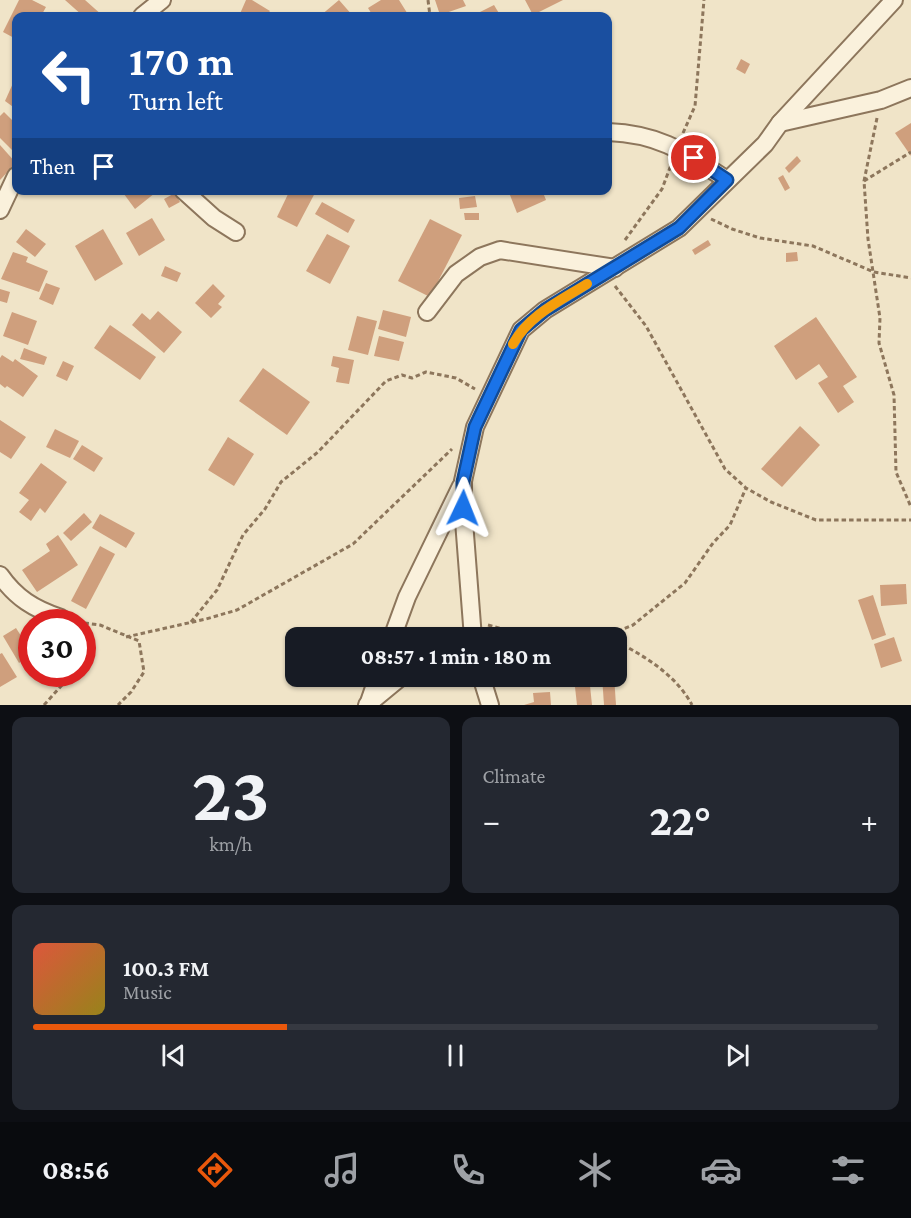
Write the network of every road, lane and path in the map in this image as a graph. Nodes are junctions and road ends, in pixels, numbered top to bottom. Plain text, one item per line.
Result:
1 (162, 0) edge
2 (704, 0) edge
3 (894, 0) edge
4 (147, 12) edge
5 (911, 88) edge
6 (881, 100) junction
7 (780, 123) junction
8 (612, 133) edge
9 (677, 148) junction
10 (911, 152) edge
11 (727, 180) junction
12 (864, 181) junction
13 (12, 185) edge
14 (189, 195) edge
15 (0, 210) edge
16 (696, 211) junction
17 (236, 232) dead end
18 (624, 241) dead end
19 (610, 271) junction
20 (874, 272) junction
21 (911, 278) edge
22 (427, 312) dead end
23 (490, 394) junction
24 (475, 427) junction
25 (463, 482) junction
26 (746, 488) junction
27 (911, 507) edge
28 (911, 520) edge
29 (0, 575) edge
30 (38, 609) edge
31 (191, 622) junction
32 (96, 625) edge
33 (396, 627) edge
34 (469, 627) edge
35 (627, 627) edge
36 (126, 637) junction
37 (627, 648) edge
38 (60, 687) edge
39 (374, 687) edge
40 (389, 687) edge
41 (484, 687) edge
42 (368, 704) edge
43 (44, 705) edge
44 (118, 705) edge
45 (490, 705) edge
46 (692, 705) edge

1 - 4 street
2 - 9 path
3 - 7 street
5 - 6 street
6 - 7 street
6 - 12 path
7 - 11 street
8 - 9 street
9 - 11 street
9 - 18 path
10 - 12 path
11 - 16 street
12 - 20 path
13 - 15 street
14 - 17 street
16 - 19 street
16 - 20 path
19 - 22 street
19 - 23 street
19 - 26 path
20 - 21 path
20 - 27 path
23 - 24 street
23 - 31 path
24 - 25 street
24 - 31 path
25 - 33 street
25 - 34 street
26 - 28 path
26 - 35 path
29 - 30 street
31 - 36 path
32 - 36 path
36 - 44 path
37 - 46 path
38 - 43 path
39 - 42 street
40 - 42 street
41 - 45 street

